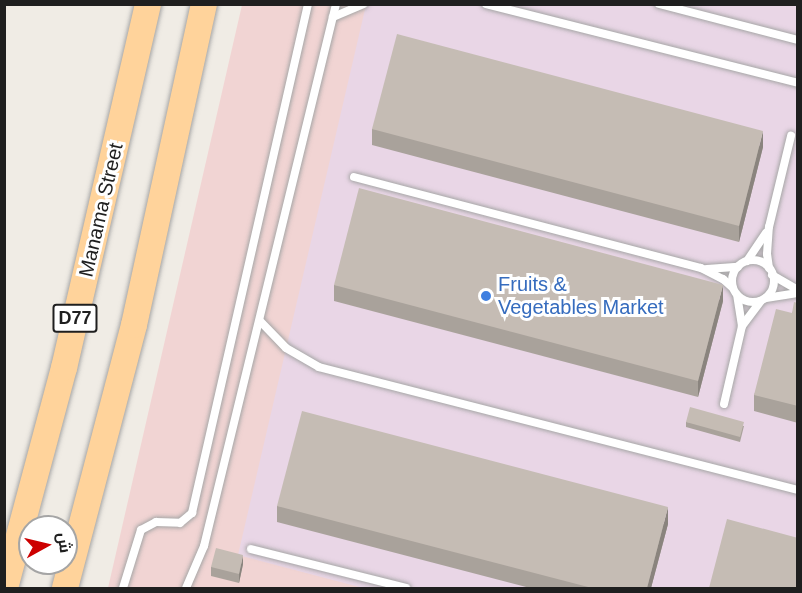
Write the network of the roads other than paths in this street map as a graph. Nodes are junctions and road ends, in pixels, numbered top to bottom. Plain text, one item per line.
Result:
1 (141, 4) edge
2 (148, 4) edge
3 (204, 4) edge
4 (308, 4) edge
5 (336, 4) edge
6 (363, 4) edge
7 (659, 4) edge
8 (486, 5) edge
9 (333, 17) junction
10 (798, 40) edge
11 (139, 46) junction
12 (798, 83) edge
13 (791, 136) dead end
14 (354, 177) dead end
15 (769, 227) junction
16 (747, 261) junction
17 (738, 267) junction
18 (701, 268) junction
19 (771, 272) junction
20 (735, 291) junction
21 (798, 292) edge
22 (764, 299) junction
23 (260, 321) junction
24 (742, 326) junction
25 (724, 404) dead end
26 (798, 490) edge
27 (251, 549) dead end
28 (5, 588) edge
29 (64, 588) edge
30 (123, 588) edge
31 (186, 588) edge
32 (406, 588) edge

1 - 11 lane
2 - 11 main road, Manama Street / D77
3 - 29 main road
4 - 30 lane
5 - 9 lane
6 - 9 lane
7 - 10 lane
8 - 12 lane
9 - 23 lane
11 - 28 main road, Manama Street / D77
13 - 15 lane
14 - 18 lane
15 - 16 lane
15 - 19 lane
16 - 17 lane
16 - 19 lane
17 - 18 lane
17 - 20 lane
18 - 20 lane
19 - 21 lane
19 - 22 lane
20 - 22 lane
20 - 24 lane
21 - 22 lane
22 - 24 lane
23 - 26 lane
23 - 31 lane
24 - 25 lane
27 - 32 lane

